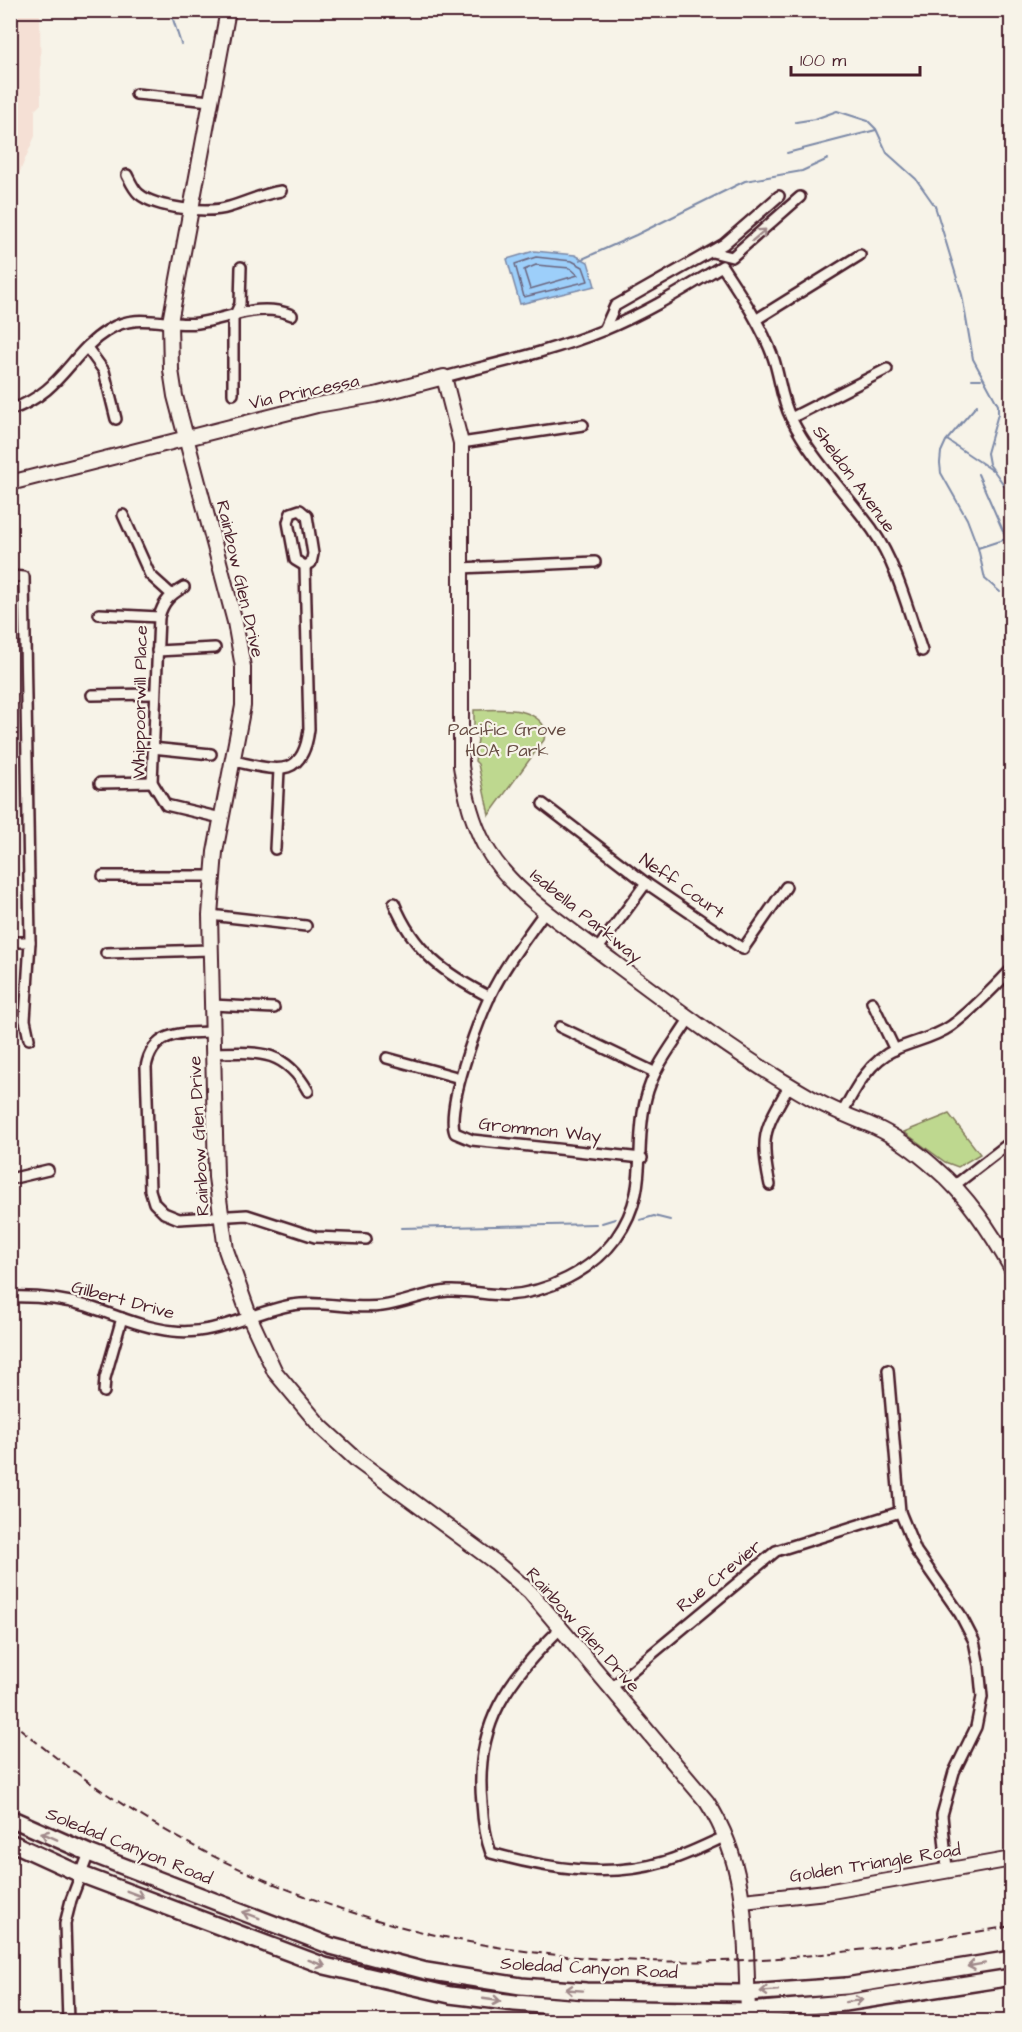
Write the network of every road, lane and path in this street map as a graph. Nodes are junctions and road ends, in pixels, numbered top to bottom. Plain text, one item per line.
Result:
1 (228, 10) edge
2 (136, 94) dead end
3 (212, 101) junction
4 (127, 175) dead end
5 (281, 191) dead end
6 (779, 196) dead end
7 (801, 197) dead end
8 (191, 209) junction
9 (712, 252) junction
10 (860, 255) dead end
11 (722, 266) joint
12 (241, 267) dead end
13 (237, 312) junction
14 (292, 315) dead end
15 (757, 319) junction
16 (170, 322) junction
17 (604, 330) junction
18 (88, 349) junction
19 (887, 369) dead end
20 (444, 377) junction
21 (232, 394) dead end
22 (10, 410) edge
23 (791, 418) junction
24 (116, 419) dead end
25 (583, 424) dead end
26 (186, 438) junction
27 (460, 443) junction
28 (10, 483) edge
29 (123, 515) dead end
30 (595, 562) dead end
31 (305, 566) junction
32 (460, 568) junction
33 (10, 576) edge
34 (184, 587) dead end
35 (171, 594) junction
36 (99, 614) dead end
37 (159, 617) junction
38 (215, 648) dead end
39 (157, 651) junction
40 (922, 651) dead end
41 (154, 694) junction
42 (92, 695) dead end
43 (152, 748) junction
44 (211, 754) dead end
45 (233, 761) junction
46 (279, 770) junction
47 (152, 782) junction
48 (100, 783) dead end
49 (543, 804) dead end
50 (221, 818) junction
51 (275, 849) dead end
52 (103, 876) dead end
53 (211, 876) junction
54 (646, 883) junction
55 (786, 887) dead end
56 (394, 903) dead end
57 (546, 910) junction
58 (210, 915) junction
59 (306, 926) dead end
60 (10, 942) edge
61 (30, 942) junction
62 (210, 950) junction
63 (597, 950) junction
64 (106, 953) dead end
65 (1011, 969) edge
66 (490, 997) junction
67 (872, 1002) dead end
68 (212, 1005) junction
69 (274, 1008) dead end
70 (689, 1019) junction
71 (560, 1027) dead end
72 (213, 1032) junction
73 (29, 1039) dead end
74 (895, 1050) junction
75 (213, 1053) junction
76 (387, 1058) dead end
77 (654, 1072) junction
78 (460, 1078) junction
79 (789, 1086) junction
80 (308, 1091) dead end
81 (841, 1115) junction
82 (1011, 1141) edge
83 (642, 1158) junction
84 (48, 1170) dead end
85 (10, 1179) edge
86 (770, 1185) dead end
87 (955, 1185) junction
88 (220, 1216) junction
89 (366, 1239) dead end
90 (1011, 1269) edge
91 (10, 1297) edge
92 (123, 1318) junction
93 (250, 1318) junction
94 (888, 1370) dead end
95 (104, 1392) dead end
96 (900, 1512) junction
97 (562, 1628) junction
98 (611, 1688) junction
99 (10, 1818) edge
100 (726, 1836) junction
101 (10, 1842) edge
102 (89, 1853) junction
103 (1011, 1859) edge
104 (947, 1869) junction
105 (80, 1874) junction
106 (744, 1901) junction
107 (1011, 1959) edge
108 (1011, 1977) edge
109 (747, 1993) junction
110 (748, 2016) edge
111 (68, 2022) edge

1 - 3 street, Rainbow Glen Drive
2 - 3 street
3 - 8 street, Rainbow Glen Drive
4 - 8 street
5 - 8 street
6 - 9 street
9 -> 7 street
8 - 16 street, Rainbow Glen Drive
9 - 17 street
10 - 15 street
11 - 15 street, Sheldon Avenue
11 - 17 street, Via Princessa
12 - 13 street
13 - 14 street
13 - 16 street
13 - 21 street
15 - 23 street, Sheldon Avenue
16 - 18 street
16 - 26 street, Rainbow Glen Drive
17 - 20 street, Via Princessa
18 - 22 street
18 - 24 street
19 - 23 street
20 - 26 street, Via Princessa
20 - 27 street, Isabella Parkway
23 - 40 street, Sheldon Avenue
25 - 27 street
26 - 28 street, Via Princessa
26 - 45 street, Rainbow Glen Drive
27 - 32 street, Isabella Parkway
29 - 35 street
30 - 32 street
31 - 31 street
31 - 46 street
32 - 57 street, Isabella Parkway
33 - 61 street
34 - 35 street
35 - 37 street, Whippoorwill Place
36 - 37 street
37 - 39 street, Whippoorwill Place
38 - 39 street
39 - 41 street, Whippoorwill Place
41 - 42 street
41 - 43 street, Whippoorwill Place
43 - 44 street
43 - 47 street, Whippoorwill Place
45 - 46 street
45 - 50 street, Rainbow Glen Drive
46 - 51 street
47 - 48 street
47 - 50 street, Whippoorwill Place
49 - 54 street, Neff Court
50 - 53 street, Rainbow Glen Drive
52 - 53 street
53 - 58 street, Rainbow Glen Drive
54 - 55 street, Neff Court
54 - 63 street
56 - 66 street
57 - 63 street, Isabella Parkway
57 - 66 street, Grommon Way
58 - 59 street
58 - 62 street, Rainbow Glen Drive
60 - 61 street
61 - 73 street
62 - 64 street
62 - 68 street, Rainbow Glen Drive
63 - 70 street, Isabella Parkway
65 - 74 street
66 - 78 street, Grommon Way
67 - 74 street
68 - 69 street
68 - 72 street, Rainbow Glen Drive
70 - 77 street, Gilbert Drive
70 - 79 street, Isabella Parkway
71 - 77 street
72 - 75 street, Rainbow Glen Drive
72 - 88 street
74 - 81 street
75 - 80 street
75 - 88 street, Rainbow Glen Drive
76 - 78 street
77 - 83 street, Gilbert Drive
78 - 83 street, Grommon Way
79 - 81 street, Isabella Parkway
79 - 86 street
81 - 87 street, Isabella Parkway
82 - 87 street
83 - 93 street, Gilbert Drive
84 - 85 street
87 - 90 street, Isabella Parkway
88 - 89 street
88 - 93 street, Rainbow Glen Drive
91 - 92 street, Gilbert Drive
92 - 93 street, Gilbert Drive
92 - 95 street
93 - 97 street, Rainbow Glen Drive
94 - 96 street
96 - 98 street, Rue Crevier
96 - 104 street
97 - 98 street, Rainbow Glen Drive
97 - 100 street
98 - 100 street, Rainbow Glen Drive
102 -> 99 main road, Soledad Canyon Road
100 - 106 street, Rainbow Glen Drive
101 - 105 main road, Soledad Canyon Road
102 - 105 street
109 -> 102 main road, Soledad Canyon Road
103 - 104 street, Golden Triangle Road
104 - 106 street, Golden Triangle Road
105 -> 110 main road, Soledad Canyon Road
105 - 111 street
106 - 109 street, Rainbow Glen Drive
107 -> 109 main road, Soledad Canyon Road
110 -> 108 main road, Soledad Canyon Road
109 - 110 street, Rainbow Glen Drive

